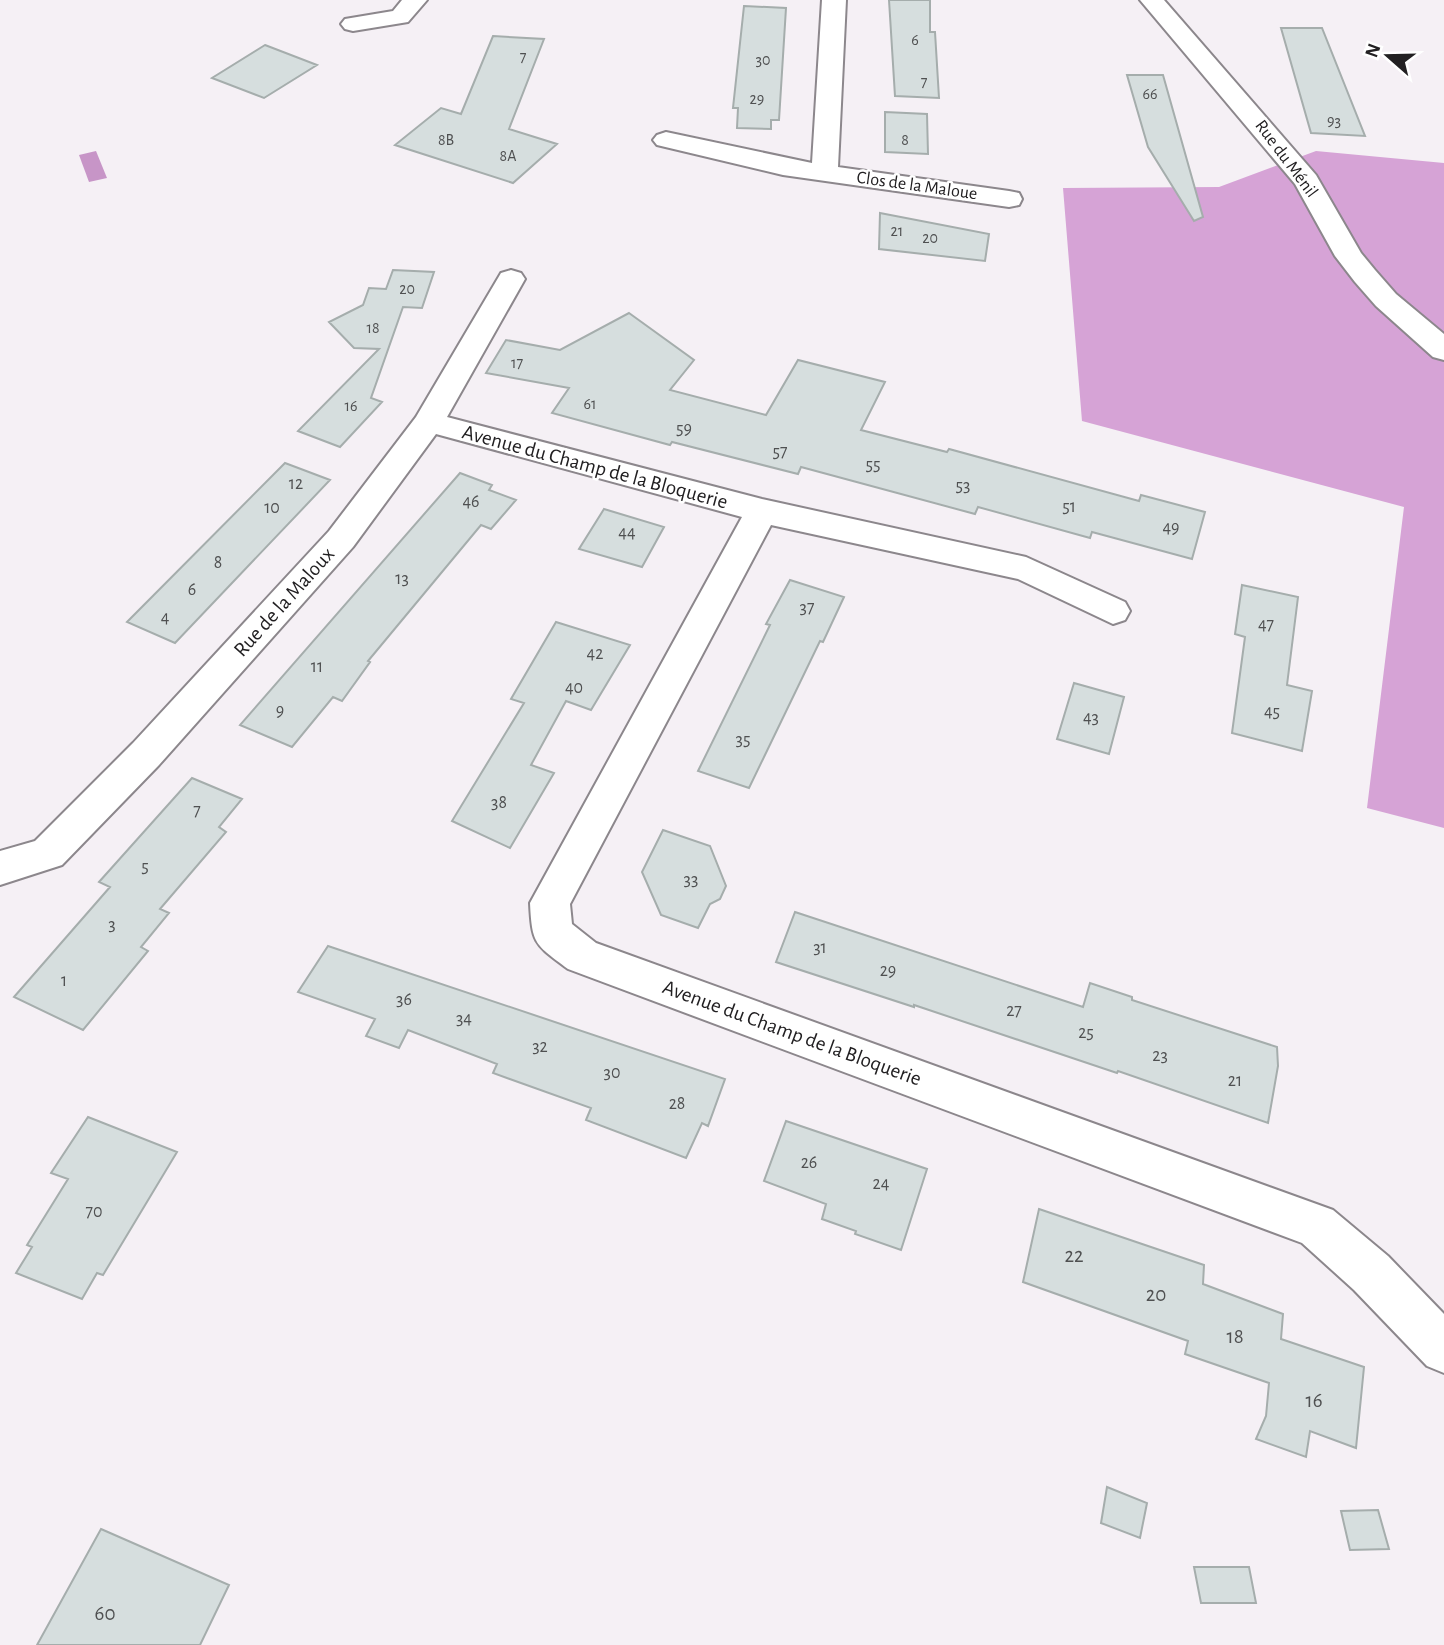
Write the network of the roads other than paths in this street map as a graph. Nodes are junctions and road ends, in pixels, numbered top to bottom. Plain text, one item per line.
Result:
1 (415, 0) edge
2 (834, 0) edge
3 (1152, 0) edge
4 (353, 24) dead end
5 (666, 140) dead end
6 (825, 173) junction
7 (1009, 199) dead end
8 (511, 279) dead end
9 (1444, 351) edge
10 (428, 422) junction
11 (762, 511) junction
12 (1113, 611) dead end
13 (0, 869) edge
14 (1444, 1349) edge

1 - 4 street
2 - 6 street
3 - 9 street, Rue du Ménil
5 - 6 street, Clos de la Maloue
6 - 7 street, Clos de la Maloue
8 - 10 street, Rue de la Maloux
10 - 11 street, Avenue du Champ de la Bloquerie
10 - 13 street, Rue de la Maloux
11 - 12 street, Avenue du Champ de la Bloquerie
11 - 14 street, Avenue du Champ de la Bloquerie

